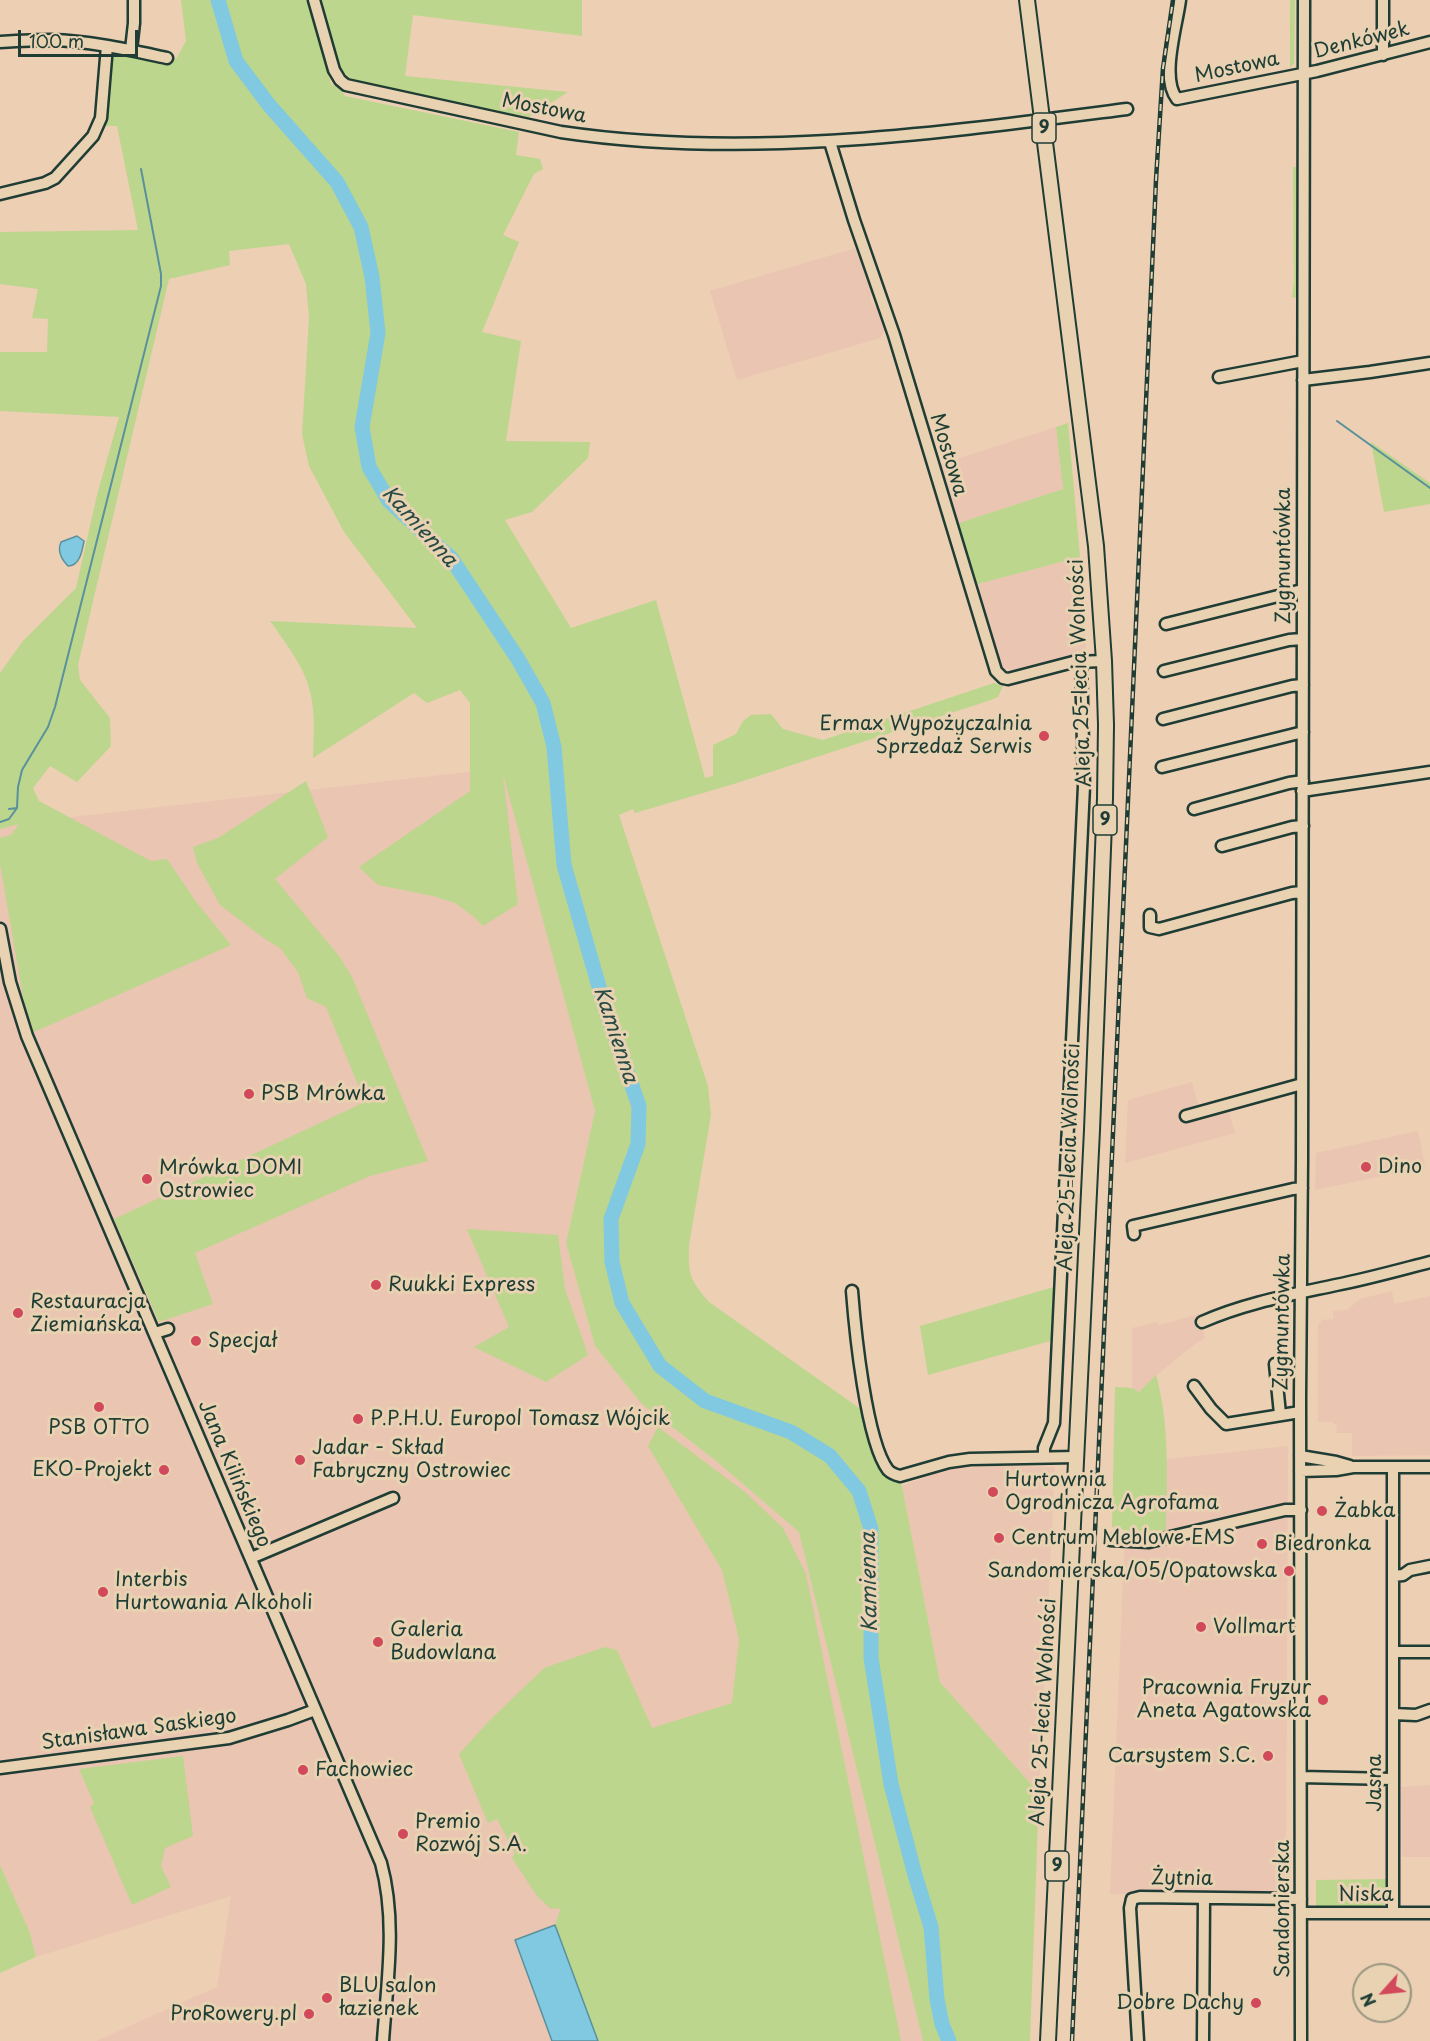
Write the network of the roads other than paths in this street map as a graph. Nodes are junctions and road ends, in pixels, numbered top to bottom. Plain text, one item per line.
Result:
1 (134, 0) edge
2 (314, 0) edge
3 (1027, 0) edge
4 (1180, 0) edge
5 (1304, 0) edge
6 (1383, 0) edge
7 (0, 42) edge
8 (1430, 42) edge
9 (107, 46) junction
10 (131, 50) junction
11 (1383, 55) junction
12 (167, 58) dead end
13 (1304, 74) junction
14 (1127, 108) dead end
15 (1043, 119) junction
16 (830, 142) junction
17 (0, 195) edge
18 (1303, 361) junction
19 (1430, 363) edge
20 (1219, 377) dead end
21 (1303, 380) junction
22 (1302, 590) junction
23 (1166, 624) dead end
24 (1302, 639) junction
25 (1081, 661) junction
26 (1104, 661) junction
27 (1164, 671) dead end
28 (1303, 685) junction
29 (1163, 719) dead end
30 (1303, 732) junction
31 (1162, 767) dead end
32 (1430, 772) edge
33 (1303, 786) junction
34 (1194, 809) dead end
35 (1302, 826) junction
36 (1222, 846) dead end
37 (1302, 892) junction
38 (1150, 915) dead end
39 (0, 929) edge
40 (1302, 1084) junction
41 (1186, 1116) dead end
42 (1302, 1188) junction
43 (1134, 1234) dead end
44 (1430, 1262) edge
45 (852, 1291) dead end
46 (1301, 1292) junction
47 (1202, 1322) dead end
48 (168, 1329) dead end
49 (155, 1333) junction
50 (1275, 1364) dead end
51 (1194, 1386) dead end
52 (1300, 1412) junction
53 (1280, 1414) junction
54 (1300, 1456) junction
55 (1044, 1457) junction
56 (1076, 1457) junction
57 (1353, 1467) junction
58 (1393, 1467) junction
59 (1430, 1467) edge
60 (1300, 1471) junction
61 (393, 1498) dead end
62 (1301, 1510) junction
63 (1110, 1540) dead end
64 (251, 1558) junction
65 (1430, 1566) edge
66 (1393, 1576) junction
67 (1394, 1652) junction
68 (1430, 1652) edge
69 (315, 1710) junction
70 (1430, 1710) edge
71 (1393, 1714) junction
72 (0, 1768) edge
73 (1301, 1777) junction
74 (1392, 1779) junction
75 (1204, 1898) junction
76 (1301, 1899) junction
77 (1301, 1913) junction
78 (1393, 1913) junction
79 (1430, 1913) edge
80 (383, 2041) edge
81 (1048, 2041) edge
82 (1138, 2041) edge
83 (1203, 2041) edge
84 (1301, 2041) edge

1 - 10 street
2 - 16 street, Mostowa
3 - 15 main road, Aleja 25-lecia Wolności / 9
4 - 13 street, Mostowa
5 - 13 street, Zygmuntówka
6 - 11 street
7 - 9 street
8 - 11 street, Denkówek
9 - 10 street
9 - 17 street
10 - 12 street
11 - 13 street, Denkówek
13 - 18 street, Zygmuntówka
14 - 15 street, Mostowa
15 - 16 street, Mostowa
15 - 26 main road, Aleja 25-lecia Wolności / 9
16 - 25 street, Mostowa
18 - 20 street
18 - 21 street, Zygmuntówka
19 - 21 street
21 - 22 street, Zygmuntówka
22 - 23 street
22 - 24 street, Zygmuntówka
24 - 27 street
24 - 28 street, Zygmuntówka
25 - 26 street, Mostowa
25 - 55 street
26 - 56 main road, Aleja 25-lecia Wolności / 9
28 - 29 street
28 - 30 street, Zygmuntówka
30 - 31 street
30 - 33 street, Zygmuntówka
32 - 33 street
33 - 34 street
33 - 35 street, Zygmuntówka
35 - 36 street
35 - 37 street, Zygmuntówka
37 - 38 street
37 - 40 street, Zygmuntówka
39 - 49 street, Jana Kilińskiego
40 - 41 street
40 - 42 street, Zygmuntówka
42 - 43 street
42 - 46 street, Zygmuntówka
44 - 46 street
45 - 55 street
46 - 47 street
46 - 52 street, Zygmuntówka
48 - 49 street
49 - 64 street, Jana Kilińskiego
50 - 53 street
51 - 53 street
52 - 53 street
52 - 54 street, Zygmuntówka
54 - 57 street
54 - 60 street, Sandomierska
55 - 56 street
56 - 81 main road, Aleja 25-lecia Wolności / 9
57 - 58 street
57 - 60 street
58 - 59 street
58 - 66 street, Jasna
60 - 62 street, Sandomierska
61 - 64 street
62 - 63 street
62 - 73 street, Sandomierska
64 - 69 street, Jana Kilińskiego
65 - 66 street
66 - 67 street, Jasna
67 - 68 street
67 - 71 street, Jasna
69 - 72 street, Stanisława Saskiego
69 - 80 street, Jana Kilińskiego
70 - 71 street
71 - 74 street, Jasna
73 - 74 street
73 - 76 street, Sandomierska
74 - 78 street, Jasna
75 - 76 street, Żytnia
75 - 82 street, Żytnia
75 - 83 street
76 - 77 street, Sandomierska
77 - 78 street, Niska
77 - 84 street, Sandomierska
78 - 79 street, Niska

